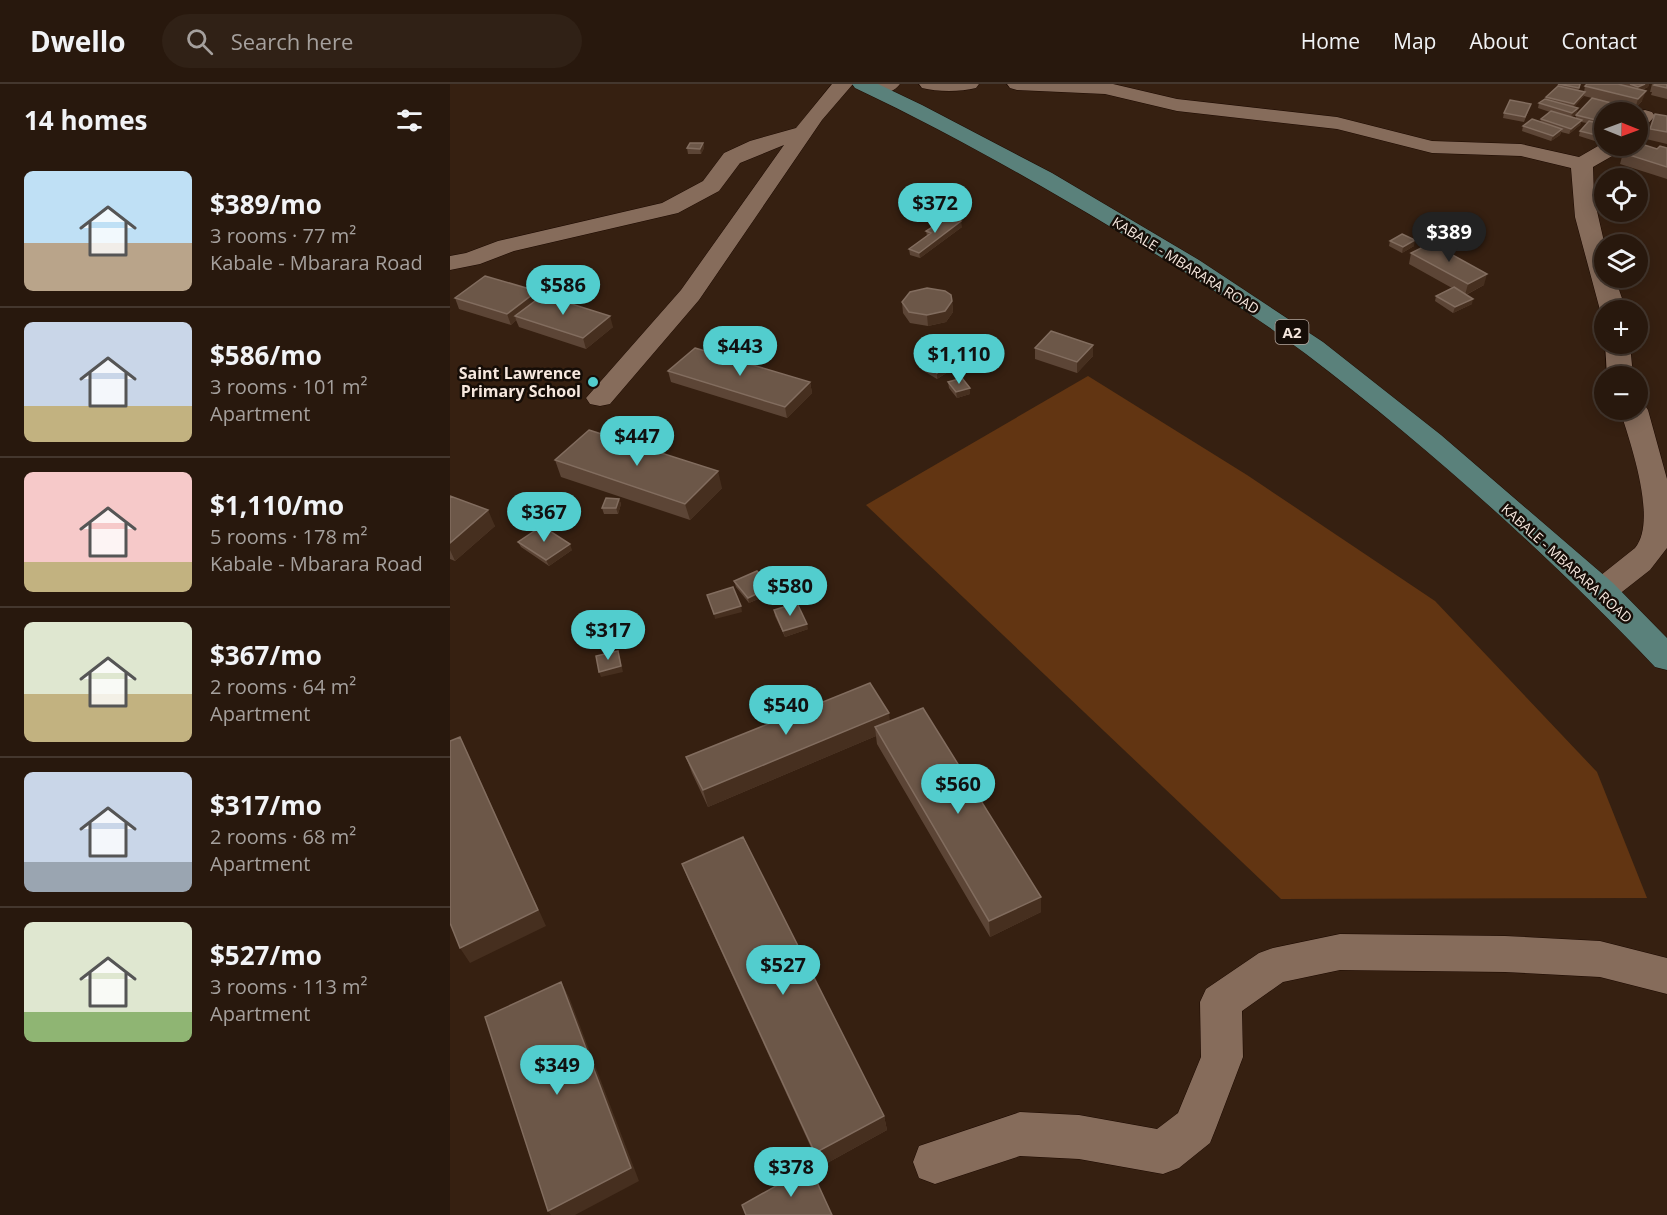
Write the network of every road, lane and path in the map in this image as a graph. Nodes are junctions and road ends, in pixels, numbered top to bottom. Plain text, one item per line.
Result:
1 (843, 84) edge
2 (929, 84) edge
3 (969, 84) edge
4 (1017, 84) edge
5 (876, 86) edge
6 (804, 132) junction
7 (1595, 156) edge
8 (1582, 164) junction
9 (450, 263) edge
10 (1609, 300) edge
11 (600, 398) dead end
12 (1637, 420) edge
13 (1602, 591) junction
14 (1667, 658) edge
15 (1667, 976) edge
16 (935, 1162) dead end

1 - 6 street
2 - 3 street
4 - 8 street
5 - 13 main road, KABALE - MBARARA ROAD / A2
6 - 9 street
6 - 11 street
7 - 8 street
8 - 10 street
12 - 13 street
13 - 14 main road, KABALE - MBARARA ROAD / A2
15 - 16 street

